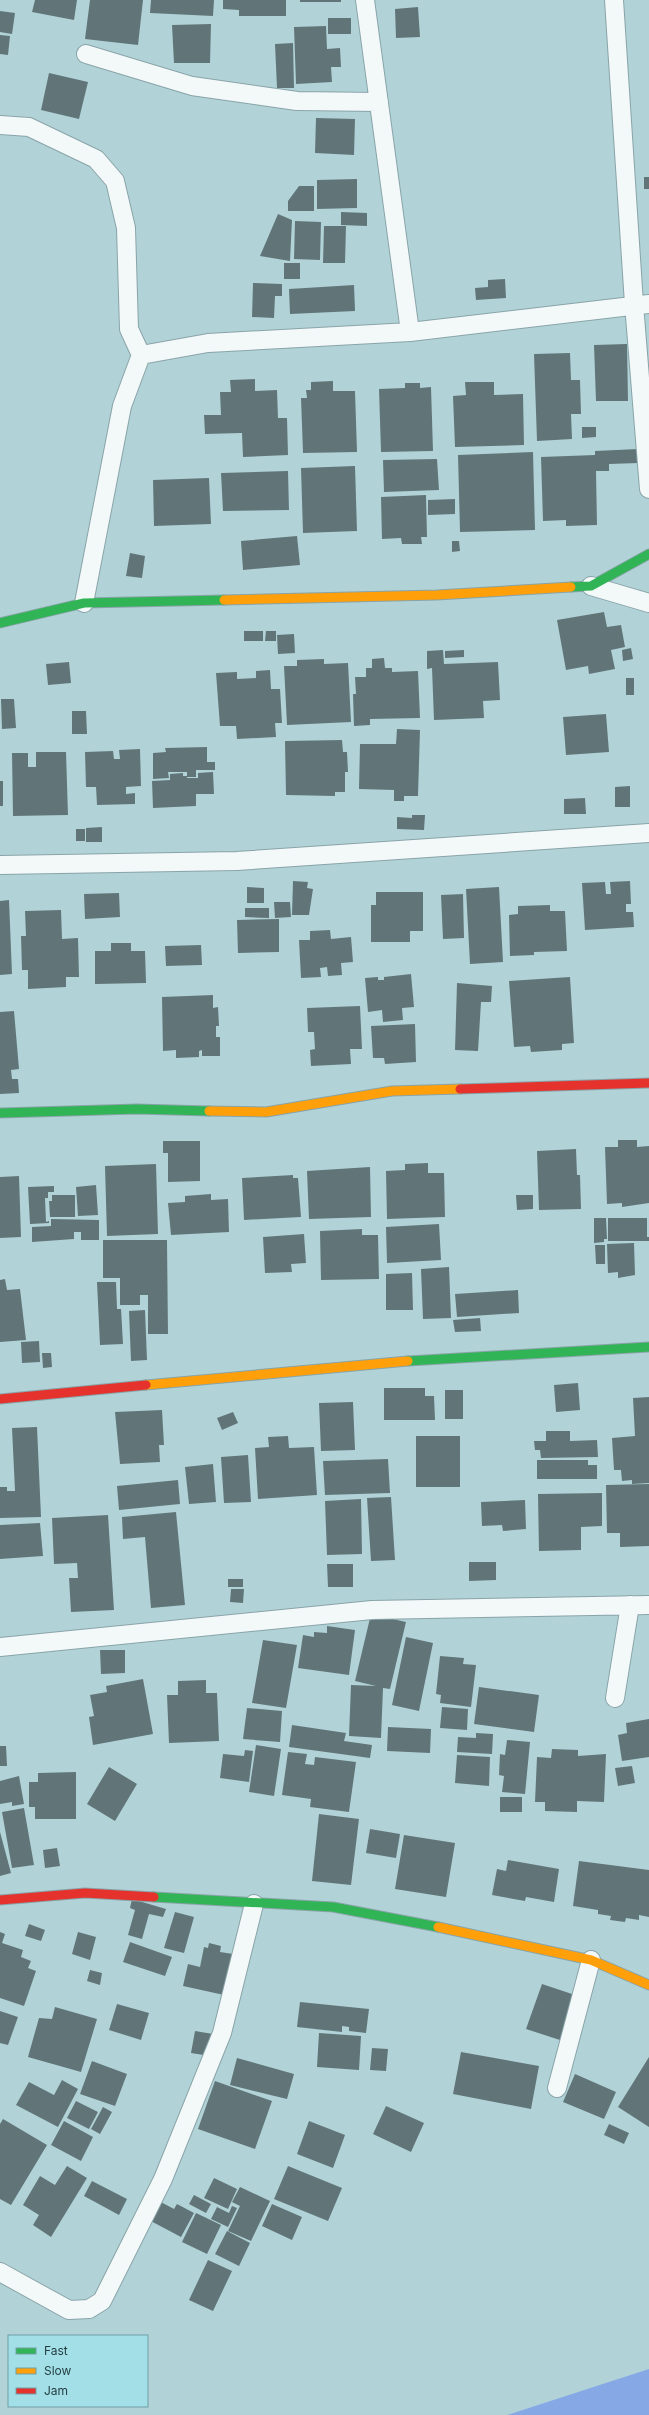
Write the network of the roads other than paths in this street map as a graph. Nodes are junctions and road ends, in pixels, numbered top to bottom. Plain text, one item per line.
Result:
1 (365, 0) edge
2 (614, 0) edge
3 (86, 54) dead end
4 (379, 102) junction
5 (0, 124) edge
6 (641, 304) edge
7 (410, 332) junction
8 (141, 354) junction
9 (649, 489) edge
10 (649, 554) edge
11 (591, 586) junction
12 (84, 603) junction
13 (649, 603) edge
14 (0, 623) edge
15 (649, 833) edge
16 (0, 865) edge
17 (649, 1083) edge
18 (0, 1113) edge
19 (649, 1347) edge
20 (0, 1399) edge
21 (630, 1605) junction
22 (649, 1605) edge
23 (0, 1647) edge
24 (615, 1698) dead end
25 (0, 1900) edge
26 (254, 1904) junction
27 (591, 1960) junction
28 (649, 1985) edge
29 (557, 2088) dead end
30 (0, 2272) edge

1 - 4 street
2 - 6 street
3 - 4 street
4 - 7 street
5 - 8 street
6 - 7 street
6 - 9 street
7 - 8 street
8 - 12 street
10 - 11 street
11 - 12 street
11 - 13 street
12 - 14 street
15 - 16 street
17 - 18 street
19 - 20 street
21 - 22 street
21 - 23 street
21 - 24 street
25 - 26 street
26 - 27 street
26 - 30 street
27 - 28 street
27 - 29 street

